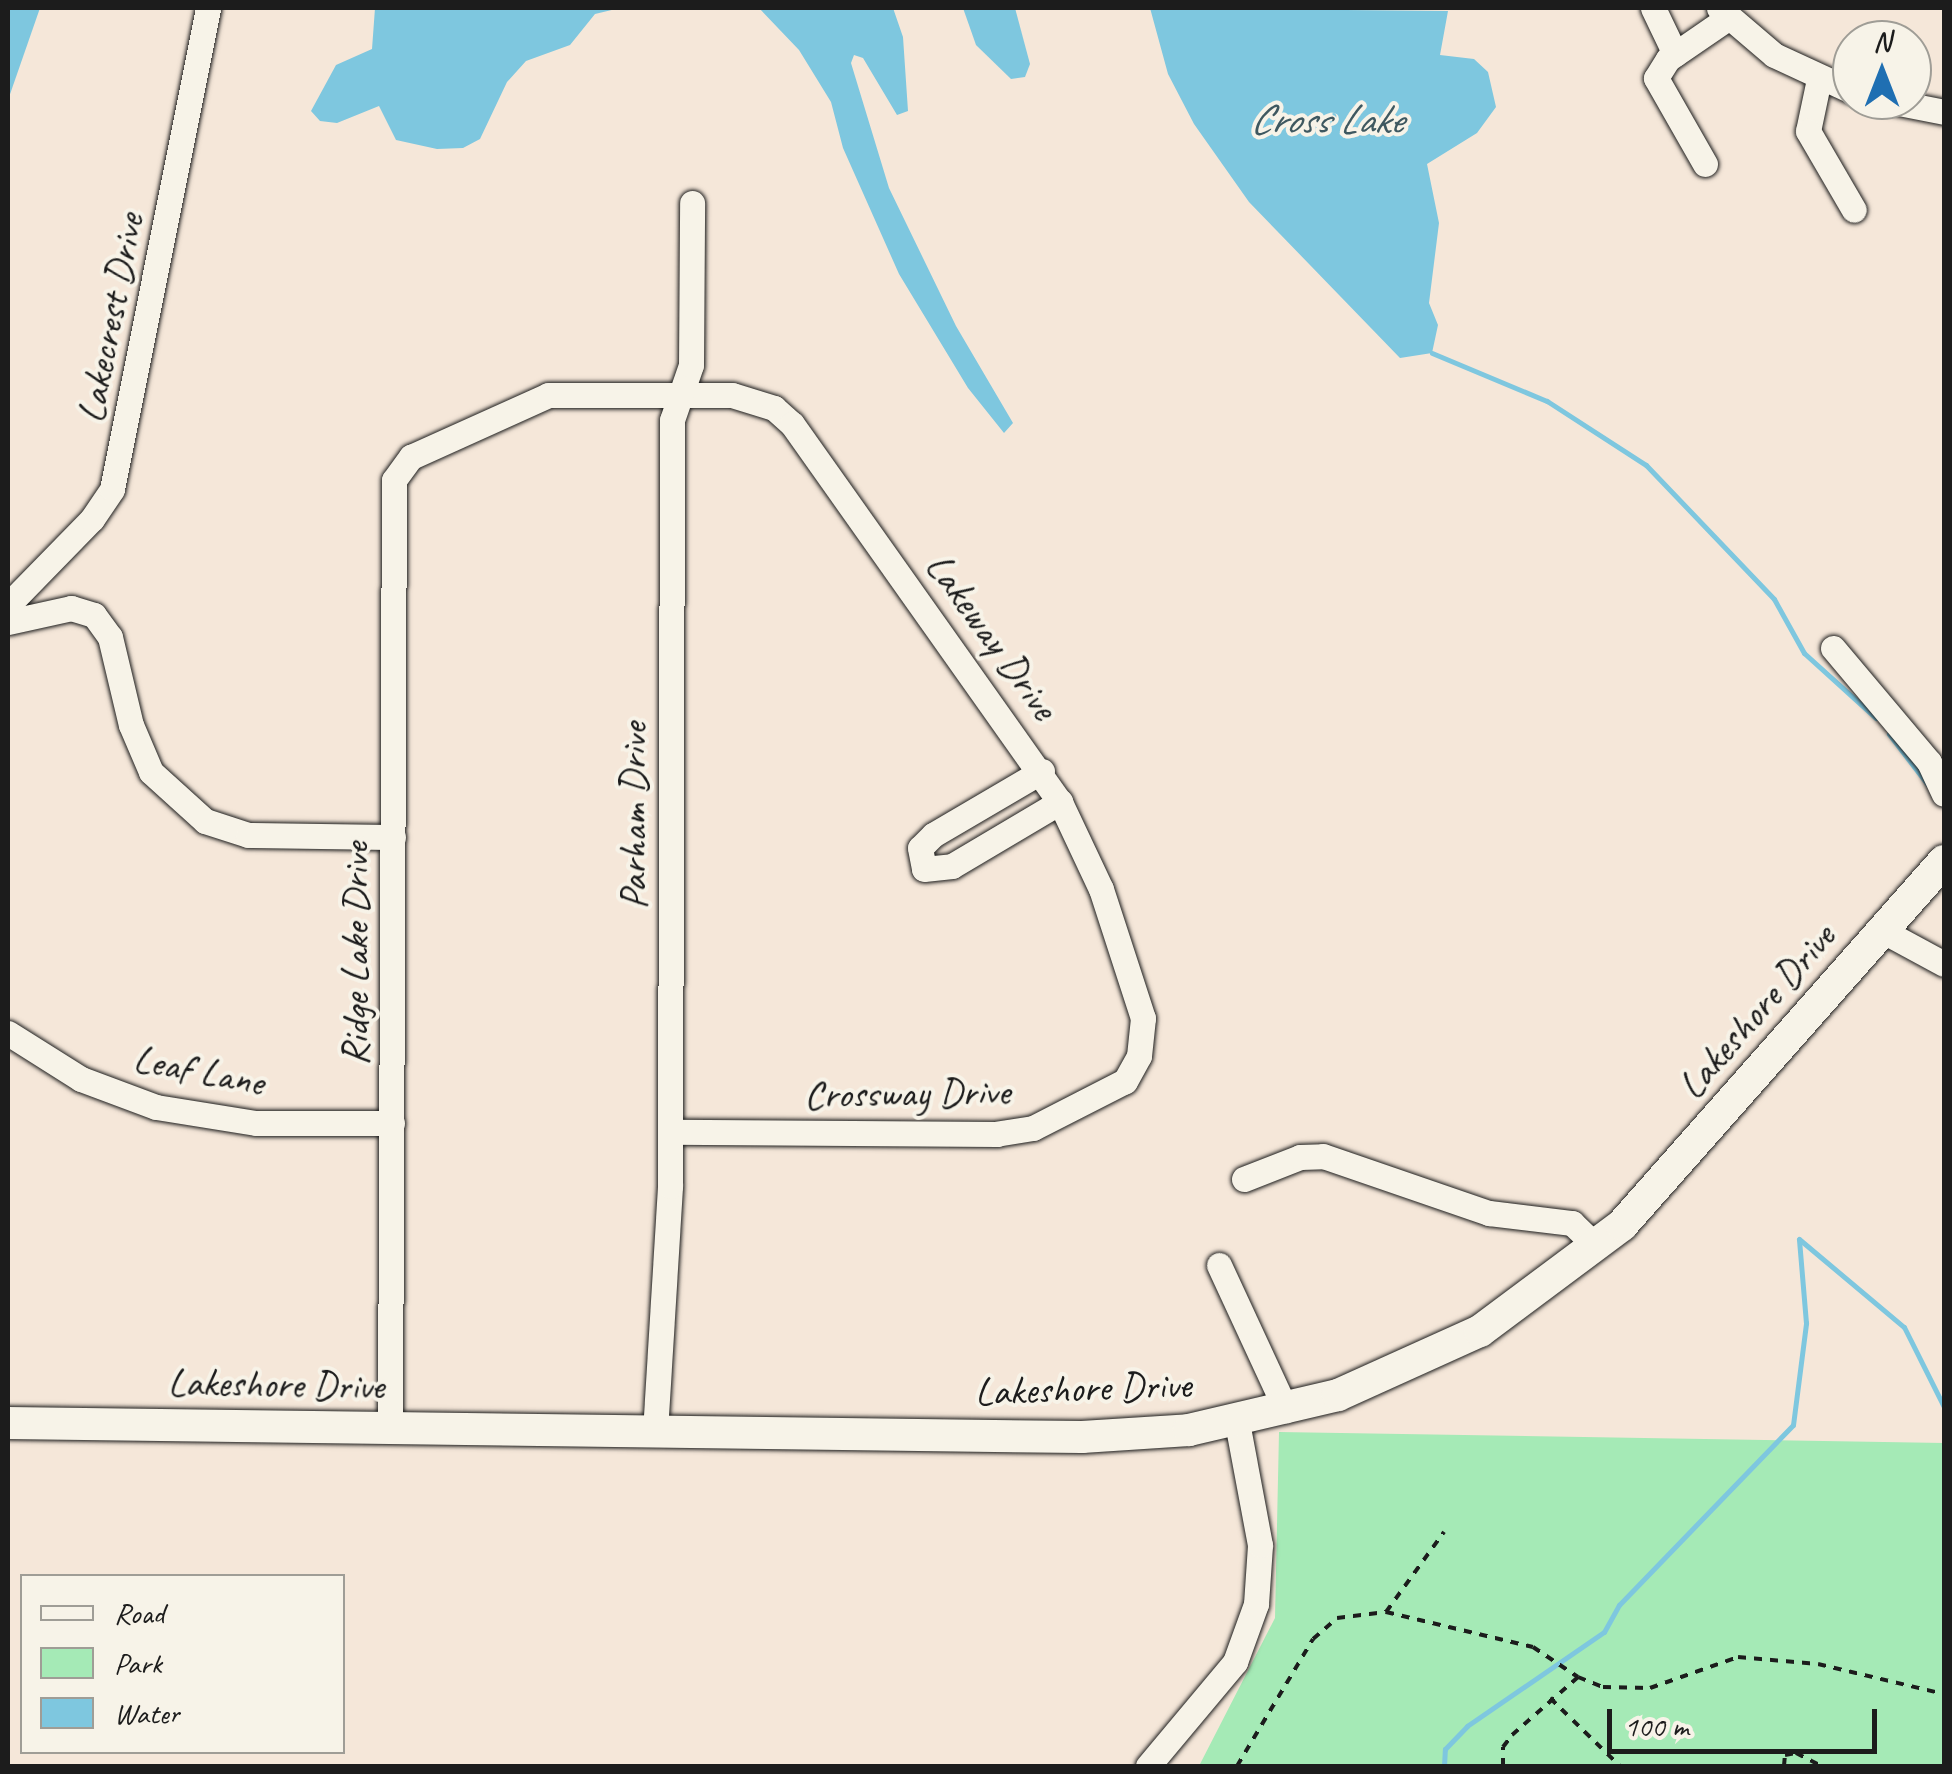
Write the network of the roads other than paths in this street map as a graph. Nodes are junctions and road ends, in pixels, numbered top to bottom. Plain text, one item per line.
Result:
1 (208, 8) edge
2 (1653, 8) edge
3 (1724, 12) edge
4 (1675, 54) junction
5 (1819, 78) junction
6 (1832, 84) edge
7 (1705, 164) dead end
8 (692, 204) dead end
9 (1854, 210) dead end
10 (683, 394) junction
11 (394, 480) joint
12 (8, 604) edge
13 (8, 622) edge
14 (1832, 648) dead end
15 (1042, 772) junction
16 (1944, 794) edge
17 (1060, 802) junction
18 (393, 837) junction
19 (1944, 861) edge
20 (1883, 931) junction
21 (1944, 964) edge
22 (1144, 1018) joint
23 (8, 1033) edge
24 (392, 1123) junction
25 (670, 1132) junction
26 (1244, 1180) dead end
27 (1596, 1246) junction
28 (1219, 1265) dead end
29 (1286, 1410) junction
30 (1237, 1422) junction
31 (8, 1423) edge
32 (390, 1428) junction
33 (655, 1432) junction
34 (1148, 1766) edge

1 - 12 street, Lakecrest Drive
2 - 4 street
3 - 4 street
3 - 5 street
4 - 7 street
5 - 6 street
5 - 9 street
8 - 10 street, Parham Drive
10 - 11 street, Lakeway Drive
10 - 15 street, Lakeway Drive
10 - 25 street, Parham Drive
11 - 18 street, Ridge Lake Drive
13 - 18 street
14 - 16 street
15 - 17 street, Lakeway Drive
15 - 17 street
17 - 22 street, Lakeway Drive
18 - 24 street, Ridge Lake Drive
19 - 20 main road, Lakeshore Drive
20 - 21 street
20 - 27 main road, Lakeshore Drive
22 - 25 street, Crossway Drive
23 - 24 street, Leaf Lane
24 - 32 street, Ridge Lake Drive
25 - 33 street, Parham Drive
26 - 27 street
27 - 29 main road, Lakeshore Drive
28 - 29 street
29 - 30 main road, Lakeshore Drive
30 - 33 main road, Lakeshore Drive
30 - 34 street
31 - 32 main road, Lakeshore Drive
32 - 33 main road, Lakeshore Drive

